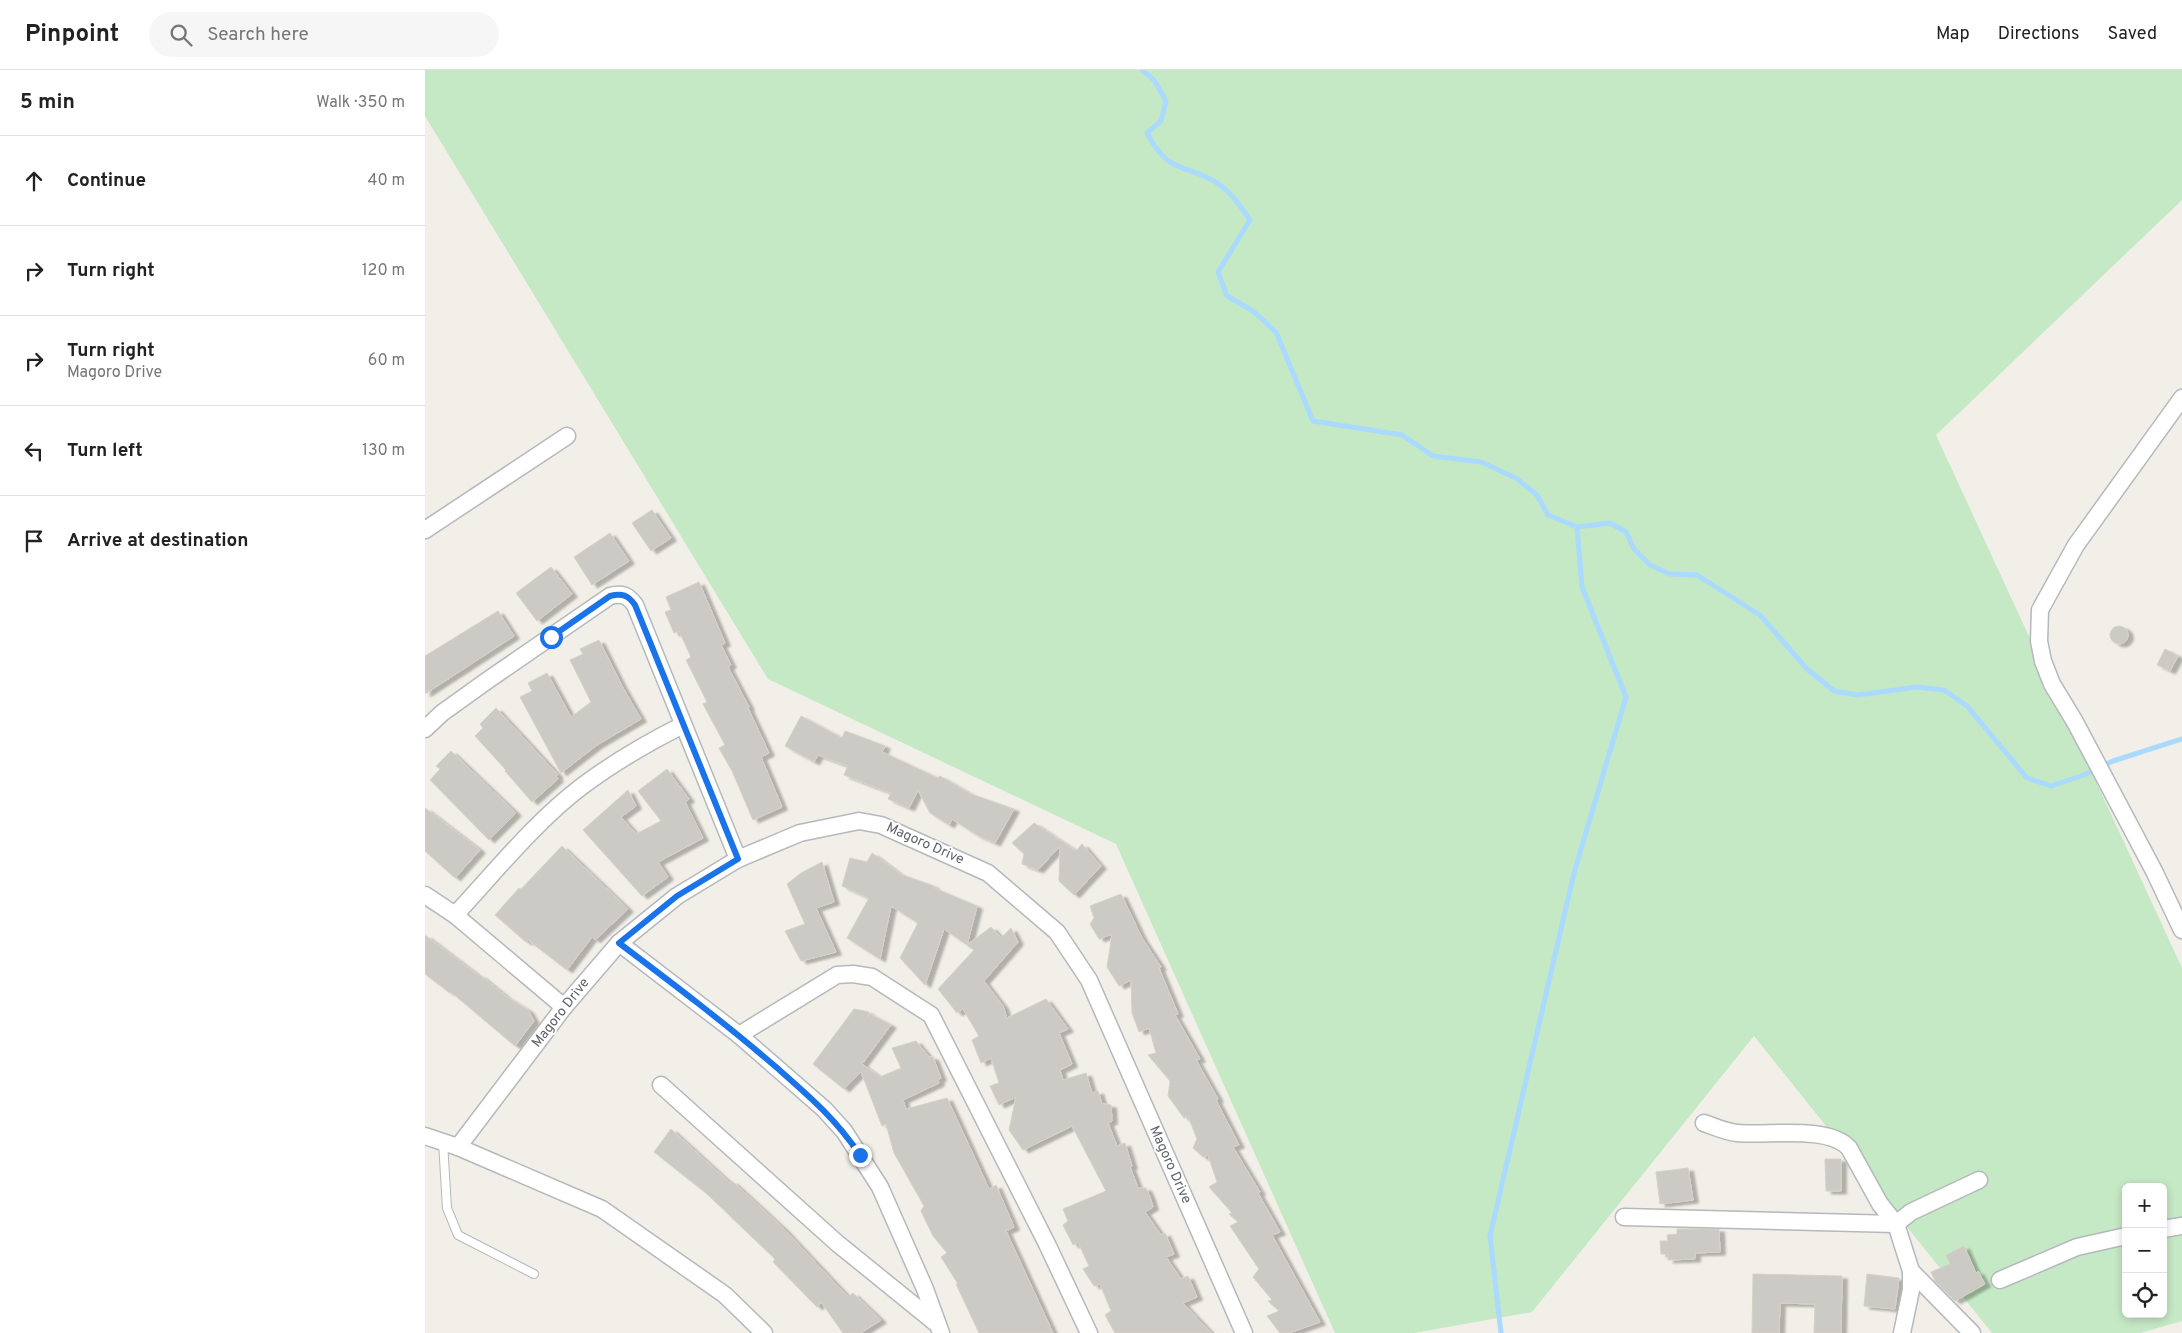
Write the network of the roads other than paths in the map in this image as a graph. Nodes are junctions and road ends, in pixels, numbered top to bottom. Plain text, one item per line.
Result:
1 (2182, 398) edge
2 (567, 436) dead end
3 (425, 530) edge
4 (683, 725) junction
5 (425, 729) edge
6 (738, 859) junction
7 (425, 895) edge
8 (455, 916) junction
9 (2182, 930) edge
10 (619, 943) junction
11 (564, 1007) junction
12 (739, 1035) junction
13 (661, 1085) dead end
14 (1704, 1123) dead end
15 (426, 1138) edge
16 (451, 1145) junction
17 (1979, 1180) dead end
18 (1624, 1217) dead end
19 (1895, 1224) junction
20 (2182, 1226) edge
21 (2167, 1228) edge
22 (2122, 1237) edge
23 (1911, 1271) junction
24 (534, 1274) dead end
25 (2000, 1280) dead end
26 (939, 1329) edge
27 (764, 1333) edge
28 (1089, 1333) edge
29 (1244, 1333) edge
30 (1901, 1333) edge
31 (1972, 1333) edge

1 - 9 street
2 - 3 street
4 - 5 street
4 - 6 street
4 - 8 street
6 - 10 street, Magoro Drive
6 - 29 street, Magoro Drive
7 - 8 street
8 - 11 street
10 - 11 street, Magoro Drive
10 - 12 street
11 - 16 street, Magoro Drive
12 - 26 street
12 - 28 street
13 - 26 street
14 - 19 street
15 - 16 street
16 - 24 lane
16 - 27 street
17 - 19 street
18 - 19 street
19 - 23 street
20 - 21 street
22 - 25 street
23 - 30 street
23 - 31 street

